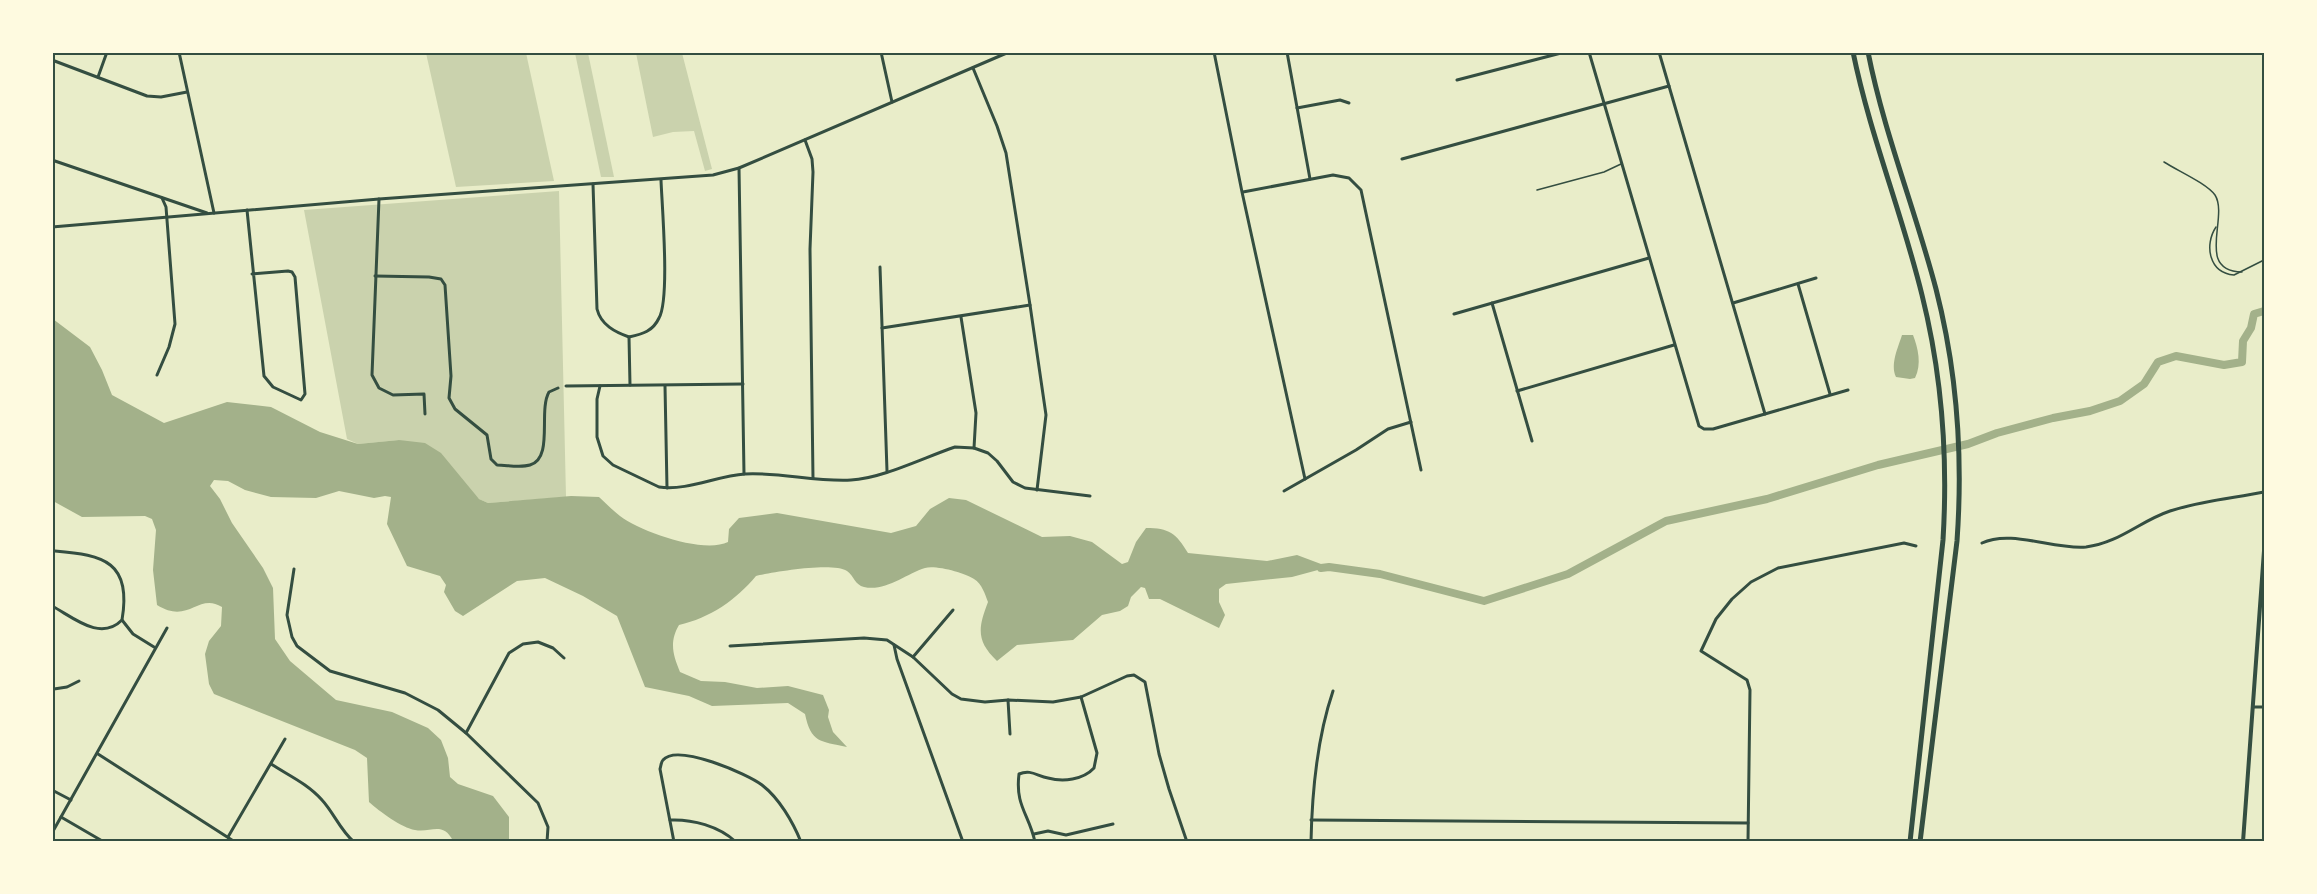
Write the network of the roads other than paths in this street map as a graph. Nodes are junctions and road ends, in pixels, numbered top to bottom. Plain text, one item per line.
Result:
1 (107, 52) edge
2 (179, 52) edge
3 (881, 52) edge
4 (1009, 52) edge
5 (1214, 52) edge
6 (1287, 52) edge
7 (1564, 52) edge
8 (1589, 52) edge
9 (1659, 52) edge
10 (1853, 52) edge
11 (1868, 52) edge
12 (52, 60) edge
13 (972, 68) junction
14 (98, 77) junction
15 (1457, 80) dead end
16 (1669, 86) junction
17 (187, 92) junction
18 (892, 102) junction
19 (1349, 103) dead end
20 (1604, 104) junction
21 (1297, 108) junction
22 (805, 140) junction
23 (1402, 159) dead end
24 (52, 160) edge
25 (2164, 162) dead end
26 (1622, 163) junction
27 (739, 168) junction
28 (1310, 179) junction
29 (661, 180) junction
30 (593, 184) junction
31 (1537, 190) dead end
32 (1242, 192) junction
33 (162, 198) junction
34 (379, 199) junction
35 (247, 210) junction
36 (207, 213) junction
37 (214, 213) junction
38 (167, 217) junction
39 (2216, 226) junction
40 (52, 227) edge
41 (1649, 258) junction
42 (2265, 260) edge
43 (880, 267) dead end
44 (2242, 272) junction
45 (252, 274) junction
46 (375, 276) junction
47 (1816, 278) dead end
48 (1798, 284) junction
49 (1492, 303) junction
50 (1733, 303) junction
51 (1030, 305) junction
52 (1454, 314) dead end
53 (961, 317) junction
54 (882, 328) junction
55 (629, 337) junction
56 (1674, 345) junction
57 (158, 375) dead end
58 (742, 384) junction
59 (630, 385) junction
60 (600, 386) junction
61 (665, 386) junction
62 (566, 387) dead end
63 (558, 388) dead end
64 (1848, 390) dead end
65 (1517, 391) junction
66 (1830, 395) junction
67 (425, 414) dead end
68 (1765, 414) junction
69 (1411, 422) junction
70 (1532, 441) dead end
71 (974, 448) junction
72 (1420, 470) dead end
73 (887, 471) junction
74 (744, 474) junction
75 (813, 478) junction
76 (1305, 479) junction
77 (667, 488) junction
78 (1037, 490) junction
79 (1284, 491) dead end
80 (2265, 492) edge
81 (1090, 496) dead end
82 (1982, 543) dead end
83 (1916, 546) dead end
84 (56, 551) dead end
85 (2265, 551) edge
86 (294, 569) dead end
87 (52, 606) edge
88 (953, 610) dead end
89 (122, 620) junction
90 (167, 628) dead end
91 (894, 644) junction
92 (730, 646) dead end
93 (155, 648) junction
94 (913, 657) junction
95 (564, 658) dead end
96 (52, 679) edge
97 (79, 681) dead end
98 (54, 689) edge
99 (1333, 690) dead end
100 (52, 696) edge
101 (1081, 697) junction
102 (1008, 700) junction
103 (2265, 706) edge
104 (2253, 707) junction
105 (466, 734) junction
106 (1010, 734) dead end
107 (285, 739) dead end
108 (97, 753) junction
109 (271, 764) junction
110 (52, 790) edge
111 (71, 800) junction
112 (61, 817) junction
113 (670, 820) junction
114 (1311, 820) junction
115 (1748, 823) junction
116 (1113, 824) dead end
117 (52, 833) edge
118 (1034, 834) junction
119 (228, 837) junction
120 (104, 842) edge
121 (235, 842) edge
122 (354, 842) edge
123 (548, 842) edge
124 (674, 842) edge
125 (736, 842) edge
126 (801, 842) edge
127 (963, 842) edge
128 (1035, 842) edge
129 (1187, 842) edge
130 (1311, 842) edge
131 (1749, 842) edge
132 (1910, 842) edge
133 (1920, 842) edge
134 (2243, 842) edge

1 - 14 street
2 - 17 street
3 - 18 street
4 - 13 street
5 - 32 street
6 - 21 street
7 - 15 street
8 - 20 street
9 - 16 street
10 - 132 highway
11 - 133 highway
12 - 14 street
13 - 18 street
13 - 51 street
14 - 17 street
16 - 20 street
16 - 50 street
17 - 37 street
18 - 22 street
19 - 21 street
20 - 23 street
20 - 26 street
21 - 28 street
22 - 27 street
22 - 75 street
24 - 33 street
25 - 39 lane
26 - 31 lane
26 - 41 street
27 - 29 street
27 - 58 street
28 - 32 street
28 - 69 street
29 - 30 street
29 - 55 street
30 - 34 street
30 - 55 street
32 - 76 street
33 - 36 street
33 - 38 street
34 - 35 street
34 - 46 street
35 - 37 street
35 - 45 street
36 - 37 street
36 - 38 street
38 - 40 street
38 - 57 street
39 - 44 lane
39 - 44 lane
41 - 49 street
41 - 56 street
42 - 44 lane
43 - 54 street
45 - 45 street
46 - 63 street
46 - 67 street
47 - 48 street
48 - 50 street
48 - 66 street
49 - 52 street
49 - 65 street
50 - 68 street
51 - 53 street
51 - 78 street
53 - 54 street
53 - 71 street
54 - 73 street
55 - 59 street
56 - 65 street
56 - 68 street
58 - 61 street
58 - 74 street
59 - 60 street
59 - 61 street
60 - 62 street
60 - 77 street
61 - 77 street
64 - 66 street
65 - 70 street
66 - 68 street
69 - 72 street
69 - 76 street
71 - 73 street
71 - 78 street
73 - 75 street
74 - 75 street
74 - 77 street
76 - 79 street
78 - 81 street
80 - 82 street
83 - 115 street
84 - 89 street
85 - 104 main road
86 - 105 street
87 - 89 street
88 - 94 street
89 - 93 street
90 - 93 street
91 - 92 street
91 - 94 street
91 - 127 street
93 - 108 street
94 - 102 street
95 - 105 street
96 - 98 street
97 - 98 street
98 - 100 street
99 - 114 street
101 - 102 street
101 - 118 street
101 - 129 street
102 - 106 street
103 - 104 street
104 - 134 main road
105 - 123 street
107 - 109 street
108 - 111 street
108 - 119 street
109 - 119 street
109 - 122 street
110 - 111 street
111 - 112 street
112 - 117 street
112 - 120 street
113 - 124 street
113 - 125 street
113 - 126 street
114 - 115 street
114 - 130 street
115 - 131 street
116 - 118 street
118 - 128 street
119 - 121 street

